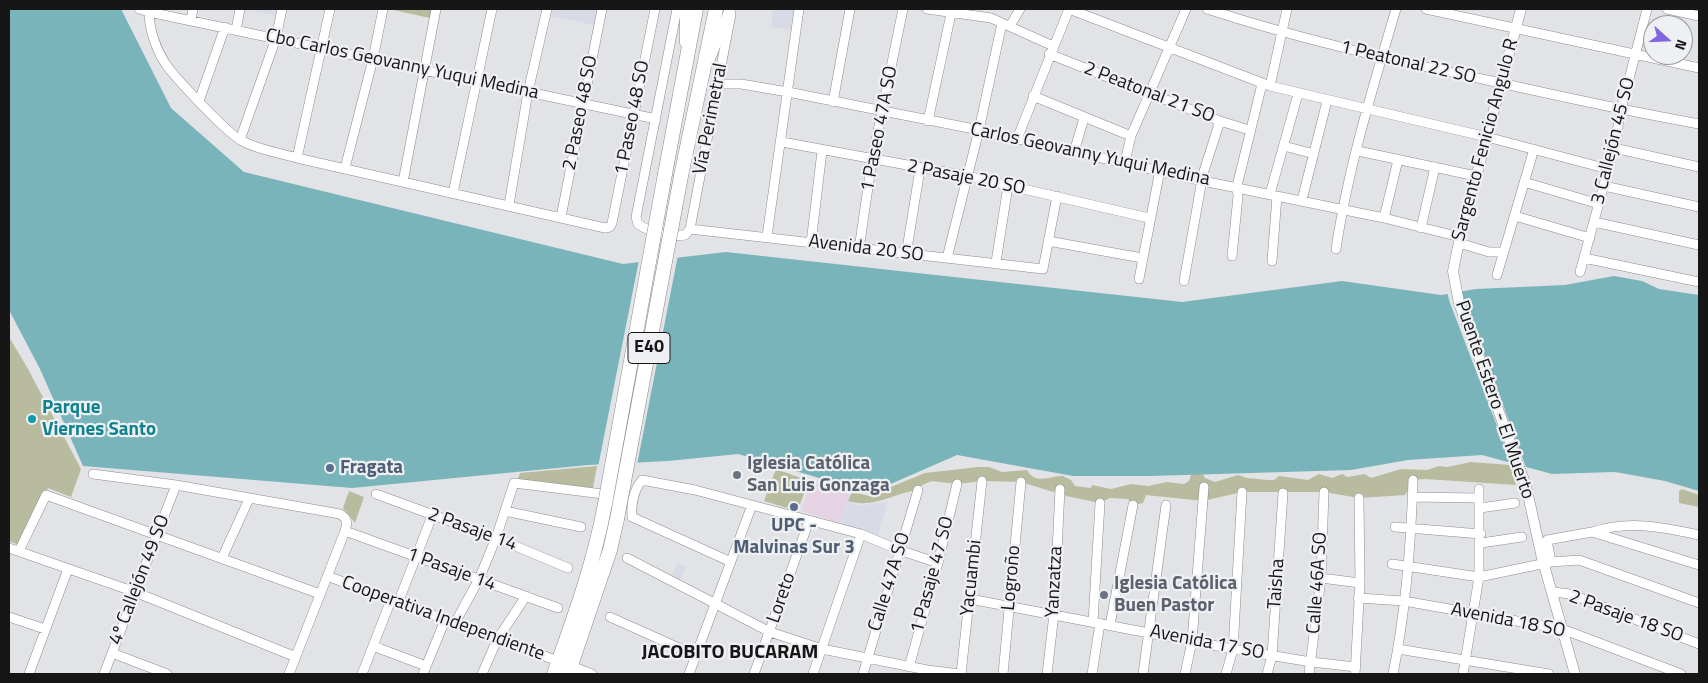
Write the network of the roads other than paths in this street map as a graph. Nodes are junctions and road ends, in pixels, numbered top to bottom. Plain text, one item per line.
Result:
1 (139, 9) edge
2 (193, 9) edge
3 (240, 9) edge
4 (282, 9) edge
5 (330, 9) edge
6 (383, 9) edge
7 (436, 9) edge
8 (492, 9) edge
9 (547, 9) edge
10 (602, 9) edge
11 (655, 9) edge
12 (677, 9) edge
13 (685, 9) edge
14 (696, 9) edge
15 (716, 9) edge
16 (731, 9) edge
17 (799, 9) edge
18 (850, 9) edge
19 (903, 9) edge
20 (927, 9) edge
21 (993, 9) edge
22 (1020, 9) edge
23 (1069, 9) edge
24 (1186, 9) edge
25 (1207, 9) edge
26 (1287, 9) edge
27 (1396, 9) edge
28 (1426, 9) edge
29 (1521, 9) edge
30 (1647, 9) edge
31 (1667, 9) edge
32 (149, 10) edge
33 (952, 10) edge
34 (1699, 16) edge
35 (991, 18) junction
36 (191, 20) junction
37 (1006, 24) junction
38 (225, 27) junction
39 (1516, 28) junction
40 (236, 30) junction
41 (1282, 33) junction
42 (276, 38) junction
43 (322, 48) junction
44 (1170, 48) junction
45 (1051, 50) junction
46 (1635, 54) junction
47 (1382, 58) junction
48 (373, 59) junction
49 (1699, 68) edge
50 (685, 70) junction
51 (425, 71) junction
52 (704, 74) junction
53 (477, 81) junction
54 (718, 84) junction
55 (1501, 84) junction
56 (1266, 85) junction
57 (528, 92) junction
58 (788, 92) junction
59 (1149, 94) junction
60 (1298, 94) junction
61 (1033, 96) junction
62 (198, 101) junction
63 (1327, 101) junction
64 (833, 102) junction
65 (582, 104) junction
66 (1368, 110) junction
67 (1621, 110) junction
68 (883, 112) junction
69 (633, 114) junction
70 (1084, 118) junction
71 (656, 119) junction
72 (928, 121) junction
73 (1220, 122) junction
74 (1699, 124) edge
75 (979, 130) junction
76 (1249, 130) junction
77 (1131, 136) junction
78 (1486, 137) junction
79 (240, 140) junction
80 (1017, 140) junction
81 (782, 142) junction
82 (1284, 146) junction
83 (1614, 148) junction
84 (1534, 149) junction
85 (822, 151) junction
86 (1358, 151) junction
87 (1074, 152) junction
88 (1314, 154) junction
89 (297, 158) junction
90 (872, 160) junction
91 (1398, 160) junction
92 (1125, 162) junction
93 (1699, 167) edge
94 (345, 168) junction
95 (920, 168) junction
96 (1436, 168) junction
97 (1608, 169) junction
98 (1160, 170) junction
99 (967, 176) junction
100 (1476, 176) junction
101 (1203, 181) junction
102 (403, 182) junction
103 (1524, 182) junction
104 (1008, 186) junction
105 (1237, 186) junction
106 (1604, 186) junction
107 (453, 193) junction
108 (1274, 195) junction
109 (1057, 196) junction
110 (1302, 200) junction
111 (1599, 204) junction
112 (509, 205) junction
113 (1699, 207) edge
114 (1343, 210) junction
115 (1515, 216) junction
116 (561, 218) junction
117 (1149, 218) junction
118 (1384, 218) junction
119 (1594, 222) junction
120 (1421, 228) junction
121 (690, 229) junction
122 (767, 236) junction
123 (1590, 238) junction
124 (1459, 240) junction
125 (1048, 242) junction
126 (811, 243) junction
127 (1699, 245) edge
128 (1336, 249) dead end
129 (859, 250) junction
130 (1504, 252) junction
131 (906, 255) junction
132 (1232, 256) dead end
133 (947, 258) junction
134 (1142, 258) junction
135 (1584, 258) junction
136 (1272, 261) dead end
137 (996, 262) junction
138 (1453, 272) joint
139 (1580, 272) dead end
140 (1497, 275) dead end
141 (1138, 279) dead end
142 (1184, 281) dead end
143 (1699, 282) edge
144 (93, 474) dead end
145 (1413, 480) dead end
146 (982, 481) dead end
147 (1022, 482) dead end
148 (957, 484) dead end
149 (176, 485) junction
150 (1204, 487) dead end
151 (1060, 489) dead end
152 (918, 490) dead end
153 (1242, 492) dead end
154 (1324, 492) dead end
155 (1283, 493) dead end
156 (376, 494) dead end
157 (1412, 497) junction
158 (633, 498) junction
159 (1359, 498) dead end
160 (249, 499) junction
161 (1100, 503) dead end
162 (1515, 503) dead end
163 (1132, 505) dead end
164 (1166, 505) dead end
165 (752, 506) junction
166 (1480, 508) junction
167 (505, 511) junction
168 (432, 516) junction
169 (809, 521) junction
170 (581, 527) dead end
171 (1395, 527) dead end
172 (1411, 529) junction
173 (345, 531) junction
174 (1592, 532) junction
175 (158, 534) junction
176 (861, 534) junction
177 (1699, 535) edge
178 (1522, 537) dead end
179 (496, 538) junction
180 (1481, 539) junction
181 (9, 548) edge
182 (899, 550) junction
183 (19, 551) junction
184 (416, 557) junction
185 (222, 558) junction
186 (626, 558) dead end
187 (1546, 561) junction
188 (731, 562) junction
189 (938, 563) junction
190 (1392, 564) dead end
191 (1699, 565) edge
192 (1407, 566) junction
193 (568, 568) dead end
194 (68, 569) junction
195 (327, 576) junction
196 (1479, 577) junction
197 (1321, 578) junction
198 (479, 579) junction
199 (1360, 583) junction
200 (136, 592) junction
201 (1552, 592) junction
202 (320, 594) junction
203 (526, 596) junction
204 (1358, 598) junction
205 (970, 599) junction
206 (395, 601) junction
207 (1404, 601) junction
208 (1699, 603) edge
209 (715, 605) junction
210 (1010, 606) junction
211 (558, 608) dead end
212 (1054, 614) junction
213 (1473, 614) junction
214 (9, 617) edge
215 (610, 617) dead end
216 (445, 620) junction
217 (1096, 622) junction
218 (455, 624) junction
219 (1110, 625) junction
220 (45, 629) junction
221 (1562, 629) junction
222 (770, 632) junction
223 (1150, 633) junction
224 (497, 640) junction
225 (1192, 642) junction
226 (1699, 644) edge
227 (373, 646) junction
228 (822, 649) junction
229 (1233, 649) junction
230 (1398, 649) junction
231 (112, 652) junction
232 (697, 656) junction
233 (1272, 656) junction
234 (296, 657) junction
235 (868, 659) junction
236 (1465, 660) junction
237 (1311, 662) junction
238 (563, 669) edge
239 (904, 669) edge
240 (425, 670) edge
241 (1355, 670) edge
242 (926, 672) edge
243 (28, 674) edge
244 (104, 674) edge
245 (168, 674) edge
246 (289, 674) edge
247 (362, 674) edge
248 (482, 674) edge
249 (592, 674) edge
250 (689, 674) edge
251 (754, 674) edge
252 (813, 674) edge
253 (862, 674) edge
254 (961, 674) edge
255 (1003, 674) edge
256 (1048, 674) edge
257 (1092, 674) edge
258 (1143, 674) edge
259 (1185, 674) edge
260 (1226, 674) edge
261 (1267, 674) edge
262 (1309, 674) edge
263 (1392, 674) edge
264 (1463, 674) edge
265 (1549, 674) edge
266 (1575, 674) edge
267 (1681, 674) edge

1 - 32 street, Cbo Carlos Geovanny Yuqui Medina
2 - 36 street
3 - 40 street
4 - 42 street
5 - 43 street
6 - 48 street
7 - 51 street
8 - 53 street
9 - 57 street
10 - 65 street, 2 Paseo 48 SO
11 - 69 street, 1 Paseo 48 SO
12 - 71 street
13 - 50 street, Vía Perimetral / E40
14 - 50 highway, Vía Perimetral / E40
15 - 52 highway, Vía Perimetral / E40
16 - 52 street, Vía Perimetral / E40
16 - 54 street, Vía Perimetral
17 - 58 street
18 - 64 street
19 - 68 street, 1 Paseo 47A SO
20 - 33 street, 2 Peatonal 21 SO
21 - 35 street
22 - 37 street
23 - 44 street
23 - 45 street
24 - 44 street
25 - 41 street, 1 Peatonal 22 SO
26 - 41 street
27 - 47 street
28 - 39 street
29 - 39 street, Sargento Fenicio Angulo R
30 - 46 street, 3 Callejón 45 SO
31 - 34 street
32 - 36 street, Cbo Carlos Geovanny Yuqui Medina
32 - 62 street
33 - 35 street, 2 Peatonal 21 SO
33 - 72 street
35 - 37 street, 2 Peatonal 21 SO
36 - 38 street, Cbo Carlos Geovanny Yuqui Medina
37 - 45 street, 2 Peatonal 21 SO
37 - 75 street
38 - 40 street, Cbo Carlos Geovanny Yuqui Medina
38 - 62 street
39 - 46 street
39 - 55 street, Sargento Fenicio Angulo R
40 - 42 street, Cbo Carlos Geovanny Yuqui Medina
41 - 47 street, 1 Peatonal 22 SO
41 - 56 street
42 - 43 street, Cbo Carlos Geovanny Yuqui Medina
42 - 79 street
43 - 48 street, Cbo Carlos Geovanny Yuqui Medina
43 - 89 street
44 - 56 street
44 - 59 street
45 - 59 street, 2 Peatonal 21 SO
45 - 61 street
46 - 49 street
46 - 67 street, 3 Callejón 45 SO
47 - 55 street, 1 Peatonal 22 SO
47 - 66 street
48 - 51 street, Cbo Carlos Geovanny Yuqui Medina
48 - 94 street
50 - 238 highway, Vía Perimetral / E40, bridge
51 - 53 street, Cbo Carlos Geovanny Yuqui Medina
51 - 102 street
52 - 238 highway, Vía Perimetral / E40, bridge
53 - 57 street, Cbo Carlos Geovanny Yuqui Medina
53 - 107 street
54 - 58 street, Carlos Geovanny Yuqui Medina
54 - 121 street, Vía Perimetral
55 - 67 street, 1 Peatonal 22 SO
55 - 78 street, Sargento Fenicio Angulo R
56 - 60 street
56 - 76 street
57 - 65 street, Cbo Carlos Geovanny Yuqui Medina
57 - 112 street
58 - 64 street, Carlos Geovanny Yuqui Medina
58 - 81 street
59 - 73 street, 2 Peatonal 21 SO
59 - 77 street
60 - 63 street
60 - 82 street
61 - 70 street
61 - 80 street
62 - 79 street
63 - 66 street
63 - 88 street
64 - 68 street, Carlos Geovanny Yuqui Medina
65 - 69 street, Cbo Carlos Geovanny Yuqui Medina
65 - 116 street, 2 Paseo 48 SO
66 - 78 street
66 - 86 street
67 - 74 street, 1 Peatonal 22 SO
67 - 83 street, 3 Callejón 45 SO
68 - 72 street, Carlos Geovanny Yuqui Medina
68 - 90 street, 1 Paseo 47A SO
69 - 71 street, Cbo Carlos Geovanny Yuqui Medina
69 - 116 street, 1 Paseo 48 SO
70 - 77 street
70 - 87 street
71 - 121 street, Avenida 20 SO
72 - 75 street, Carlos Geovanny Yuqui Medina
73 - 76 street, 2 Peatonal 21 SO
73 - 101 street
75 - 80 street, Carlos Geovanny Yuqui Medina
75 - 99 street
76 - 105 street
77 - 92 street
78 - 84 street
78 - 100 street, Sargento Fenicio Angulo R
79 - 89 street
80 - 87 street, Carlos Geovanny Yuqui Medina
81 - 85 street, 2 Pasaje 20 SO
81 - 122 street
82 - 88 street
82 - 108 street
83 - 93 street
83 - 97 street, 3 Callejón 45 SO
84 - 97 street
84 - 103 street
85 - 90 street, 2 Pasaje 20 SO
85 - 126 street
86 - 91 street
86 - 114 street
87 - 92 street, Carlos Geovanny Yuqui Medina
88 - 110 street
89 - 94 street
90 - 95 street, 2 Pasaje 20 SO
90 - 129 street, 1 Paseo 47A SO
91 - 96 street
91 - 118 street
92 - 98 street, Carlos Geovanny Yuqui Medina
94 - 102 street
95 - 99 street, 2 Pasaje 20 SO
95 - 131 street
96 - 100 street
96 - 120 street
97 - 106 street, 3 Callejón 45 SO
98 - 101 street, Carlos Geovanny Yuqui Medina
98 - 117 street
99 - 104 street, 2 Pasaje 20 SO
99 - 133 street
100 - 124 street, Sargento Fenicio Angulo R
101 - 105 street, Carlos Geovanny Yuqui Medina
101 - 142 street
102 - 107 street
103 - 111 street
103 - 115 street
104 - 109 street, 2 Pasaje 20 SO
104 - 137 street
105 - 108 street, Carlos Geovanny Yuqui Medina
105 - 132 street
106 - 111 street, 3 Callejón 45 SO
106 - 113 street
107 - 112 street
108 - 110 street, Carlos Geovanny Yuqui Medina
108 - 136 street
109 - 117 street, 2 Pasaje 20 SO
109 - 125 street
110 - 114 street, Carlos Geovanny Yuqui Medina
111 - 119 street, 3 Callejón 45 SO
112 - 116 street
114 - 118 street, Carlos Geovanny Yuqui Medina
114 - 128 street
115 - 123 street
115 - 130 street
117 - 134 street
118 - 120 street, Carlos Geovanny Yuqui Medina
119 - 123 street, 3 Callejón 45 SO
119 - 127 street
120 - 124 street, Carlos Geovanny Yuqui Medina
121 - 122 street, Avenida 20 SO
122 - 126 street, Avenida 20 SO
123 - 135 street, 3 Callejón 45 SO
124 - 130 street, Carlos Geovanny Yuqui Medina
124 - 138 street, Sargento Fenicio Angulo R
125 - 134 street
125 - 137 street, Avenida 20 SO
126 - 129 street, Avenida 20 SO
129 - 131 street, Avenida 20 SO
130 - 140 street
131 - 133 street, Avenida 20 SO
133 - 137 street, Avenida 20 SO
134 - 141 street
135 - 139 street, 3 Callejón 45 SO
135 - 143 street
138 - 187 street, Puente Estero - El Muerto
144 - 149 street
145 - 157 street
146 - 205 street, Yacuambi
147 - 210 street, Logroño
148 - 189 street, 1 Pasaje 47 SO
149 - 160 street
149 - 175 street, 4º Callejón 49 SO
150 - 225 street
151 - 212 street, Yanzatza
152 - 182 street, Calle 47A SO
153 - 229 street
154 - 197 street, Calle 46A SO
155 - 233 street, Taisha
156 - 168 street, 2 Pasaje 14
157 - 166 street
157 - 172 street
158 - 165 street
158 - 167 street
158 - 188 street
159 - 199 street
160 - 173 street
160 - 185 street
161 - 217 street
162 - 166 street
163 - 219 street
164 - 223 street
165 - 169 street
165 - 188 street
166 - 180 street
167 - 170 street
167 - 179 street
168 - 179 street, 2 Pasaje 14
168 - 184 street
169 - 176 street
169 - 222 street, Loreto
171 - 172 street
172 - 180 street
172 - 192 street
173 - 184 street, 1 Pasaje 14
173 - 195 street
174 - 177 street
174 - 187 street
174 - 191 street
175 - 183 street
175 - 185 street
175 - 200 street, 4º Callejón 49 SO
176 - 182 street
176 - 228 street
178 - 180 street
179 - 193 street, 2 Pasaje 14
179 - 198 street
180 - 196 street
181 - 183 street
182 - 189 street
182 - 235 street, Calle 47A SO
183 - 194 street
184 - 198 street, 1 Pasaje 14
184 - 206 street
185 - 202 street
186 - 209 street
187 - 196 street
187 - 201 street, Puente Estero - El Muerto
187 - 208 street
188 - 209 street
189 - 239 street, 1 Pasaje 47 SO
190 - 192 street
192 - 196 street
192 - 207 street
194 - 200 street
194 - 220 street
195 - 202 street
195 - 206 street, Cooperativa Independiente
196 - 213 street
197 - 199 street
197 - 237 street, Calle 46A SO
198 - 203 street, 1 Pasaje 14
198 - 218 street
199 - 204 street
200 - 231 street, 4º Callejón 49 SO
200 - 234 street
201 - 221 street, Puente Estero - El Muerto
201 - 226 street, 2 Pasaje 18 SO
202 - 234 street
203 - 211 street, 1 Pasaje 14
203 - 224 street
204 - 207 street, Avenida 18 SO
204 - 241 street
205 - 210 street, Avenida 17 SO
205 - 254 street, Yacuambi
206 - 216 street, Cooperativa Independiente
206 - 227 street
207 - 213 street, Avenida 18 SO
207 - 230 street
209 - 222 street
209 - 232 street
210 - 212 street, Avenida 17 SO
210 - 255 street, Logroño
212 - 217 street, Avenida 17 SO
212 - 256 street, Yanzatza
213 - 221 street, Avenida 18 SO
213 - 236 street
214 - 220 street
215 - 232 street
216 - 218 street, Cooperativa Independiente
216 - 240 street
217 - 219 street, Avenida 17 SO
217 - 257 street
218 - 224 street, Cooperativa Independiente
219 - 223 street, Avenida 17 SO
220 - 243 street
221 - 266 street, Puente Estero - El Muerto
221 - 267 street, Avenida 18 SO
222 - 228 street
222 - 251 street, Loreto
223 - 225 street, Avenida 17 SO
223 - 258 street
224 - 238 street, Cooperativa Independiente
224 - 248 street
225 - 229 street, Avenida 17 SO
225 - 259 street
227 - 240 street
227 - 247 street
228 - 235 street
228 - 252 street
229 - 233 street, Avenida 17 SO
229 - 260 street
230 - 236 street
230 - 263 street
231 - 244 street, 4º Callejón 49 SO
231 - 245 street
232 - 250 street
233 - 237 street, Avenida 17 SO
233 - 261 street, Taisha
234 - 246 street
235 - 239 street
235 - 253 street, Calle 47A SO
236 - 264 street
236 - 265 street
237 - 241 street, Avenida 17 SO
237 - 262 street, Calle 46A SO
238 - 249 street, Cooperativa Independiente
239 - 242 street
242 - 254 street

